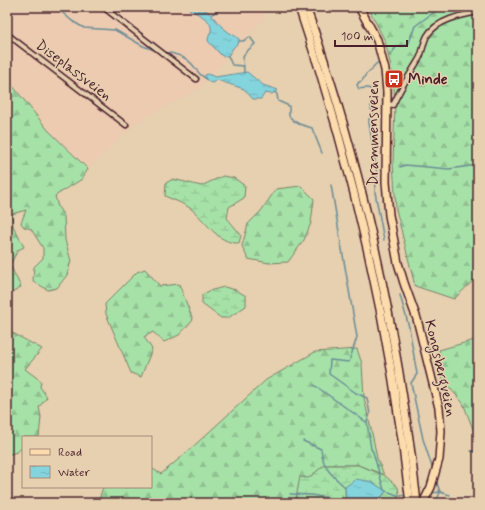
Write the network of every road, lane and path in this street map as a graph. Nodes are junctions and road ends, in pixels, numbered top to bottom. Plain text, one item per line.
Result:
1 (103, 7) edge
2 (299, 7) edge
3 (306, 7) edge
4 (359, 7) edge
5 (478, 12) edge
6 (7, 34) edge
7 (196, 79) dead end
8 (390, 104) junction
9 (126, 125) dead end
10 (398, 263) joint
11 (409, 465) junction
12 (410, 503) edge
13 (417, 503) edge
14 (423, 503) edge

1 - 7 street
2 - 11 main road
3 - 11 main road
4 - 8 main road, Drammensveien
5 - 8 street
6 - 9 street, Diseplassveien
8 - 10 main road, Drammensveien
10 - 14 main road, Kongsbergveien
11 - 12 main road
11 - 13 main road

